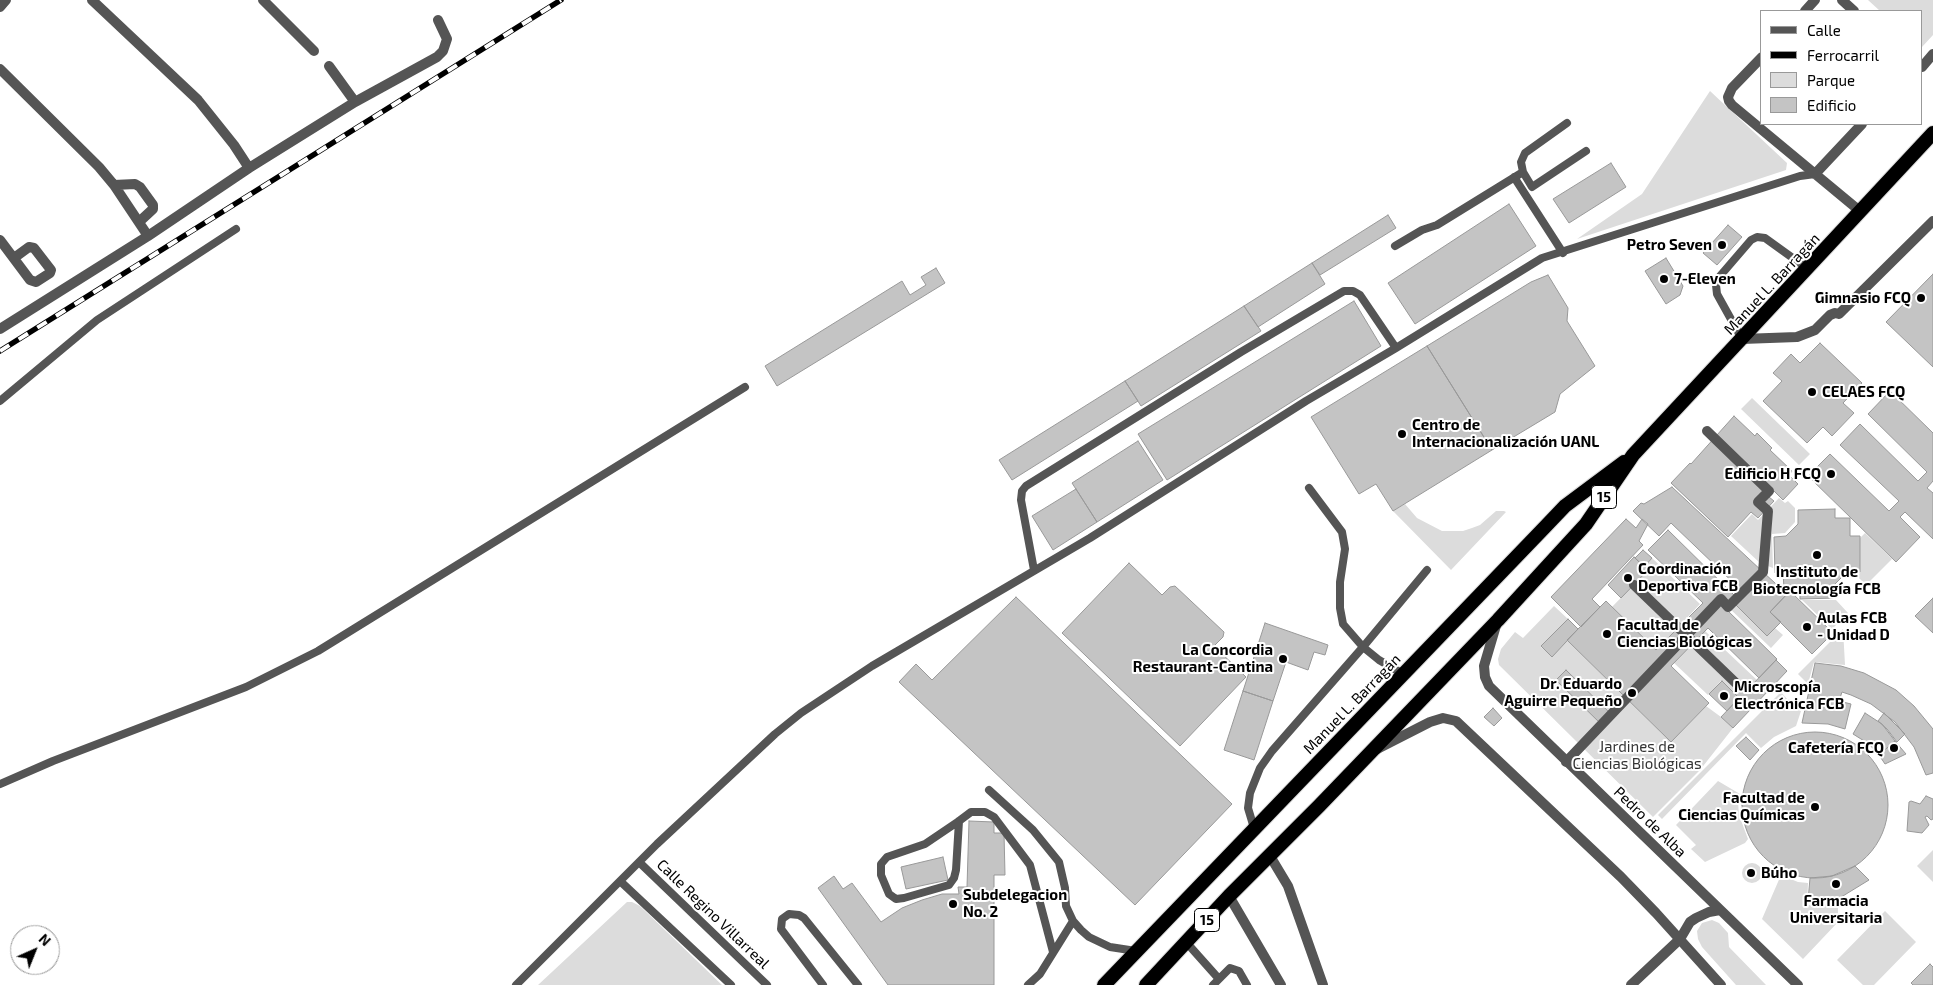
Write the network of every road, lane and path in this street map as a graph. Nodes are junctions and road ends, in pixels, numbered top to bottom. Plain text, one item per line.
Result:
1 (6, 0) edge
2 (92, 0) edge
3 (263, 0) edge
4 (1815, 0) edge
5 (1842, 0) edge
6 (0, 7) edge
7 (1806, 10) edge
8 (1853, 10) edge
9 (438, 20) dead end
10 (314, 51) dead end
11 (1933, 54) edge
12 (1760, 59) edge
13 (329, 66) dead end
14 (1923, 66) edge
15 (0, 69) edge
16 (355, 102) junction
17 (1567, 123) dead end
18 (1861, 125) edge
19 (1933, 133) edge
20 (1586, 152) dead end
21 (249, 168) junction
22 (1522, 172) junction
23 (1815, 174) junction
24 (1514, 177) junction
25 (114, 185) junction
26 (1861, 212) junction
27 (1933, 221) edge
28 (139, 222) junction
29 (236, 229) dead end
30 (148, 236) junction
31 (0, 240) edge
32 (1395, 246) dead end
33 (1563, 253) junction
34 (14, 258) dead end
35 (1808, 269) junction
36 (0, 329) edge
37 (1742, 339) junction
38 (1396, 348) junction
39 (745, 387) dead end
40 (0, 401) edge
41 (1707, 431) dead end
42 (1633, 456) junction
43 (1309, 488) dead end
44 (1034, 570) junction
45 (1427, 570) dead end
46 (1634, 585) dead end
47 (1498, 620) junction
48 (1686, 636) junction
49 (1363, 647) junction
50 (1403, 674) junction
51 (1740, 688) dead end
52 (1372, 752) junction
53 (1566, 762) junction
54 (0, 784) edge
55 (989, 790) dead end
56 (959, 821) junction
57 (1254, 828) junction
58 (1270, 856) junction
59 (639, 862) junction
60 (620, 881) junction
61 (1229, 896) junction
62 (1720, 910) junction
63 (1074, 921) junction
64 (1680, 939) junction
65 (1186, 942) junction
66 (1136, 951) junction
67 (1053, 952) junction
68 (1216, 982) edge
69 (516, 985) edge
70 (731, 985) edge
71 (767, 985) edge
72 (823, 985) edge
73 (858, 985) edge
74 (1028, 985) edge
75 (1104, 985) edge
76 (1146, 985) edge
77 (1247, 985) edge
78 (1281, 985) edge
79 (1323, 985) edge
80 (1631, 985) edge
81 (1721, 985) edge
82 (1798, 985) edge

1 - 6 street
2 - 21 street
3 - 10 street
4 - 7 street
5 - 8 street
9 - 16 street
11 - 14 street
12 - 23 street
13 - 16 street
15 - 25 street
16 - 21 street
17 - 22 lane
18 - 23 street
19 - 26 highway, Manuel L. Barragán / 15
20 - 22 lane
21 - 30 street
22 - 24 lane
23 - 26 street
23 - 33 lane
24 - 32 lane
24 - 33 lane
25 - 28 street
25 - 28 street
26 - 35 highway, Manuel L. Barragán / 15
27 - 37 street
28 - 30 street
29 - 40 lane
30 - 36 street
31 - 34 street
33 - 38 lane
35 - 37 highway, Manuel L. Barragán / 15
35 - 37 lane
37 - 42 highway, Manuel L. Barragán / 15
38 - 44 lane
38 - 44 lane
39 - 54 lane
41 - 48 street
42 - 47 highway, Manuel L. Barragán / 15
42 - 50 highway, Manuel L. Barragán / 15
43 - 49 lane
44 - 59 lane
45 - 49 lane
46 - 48 street
47 - 52 highway, Manuel L. Barragán / 15
47 - 53 street, Pedro de Alba
48 - 51 street
48 - 53 street
49 - 50 lane
49 - 57 lane
50 - 57 highway, Manuel L. Barragán / 15
52 - 58 highway, Manuel L. Barragán / 15
52 - 64 street
53 - 62 street, Pedro de Alba
55 - 63 lane
56 - 56 lane
56 - 67 lane
57 - 66 highway, Manuel L. Barragán / 15
58 - 61 highway, Manuel L. Barragán / 15
58 - 79 street
59 - 60 lane
59 - 71 lane, Calle Regino Villarreal
60 - 69 lane
60 - 70 lane
61 - 65 highway, Manuel L. Barragán / 15
61 - 78 street
62 - 64 street
62 - 82 street, Pedro de Alba
63 - 66 lane
63 - 67 lane
64 - 80 street
64 - 81 street
65 - 68 lane
65 - 76 highway, Manuel L. Barragán / 15
66 - 75 highway, Manuel L. Barragán / 15
67 - 74 lane
68 - 77 lane
72 - 73 lane

